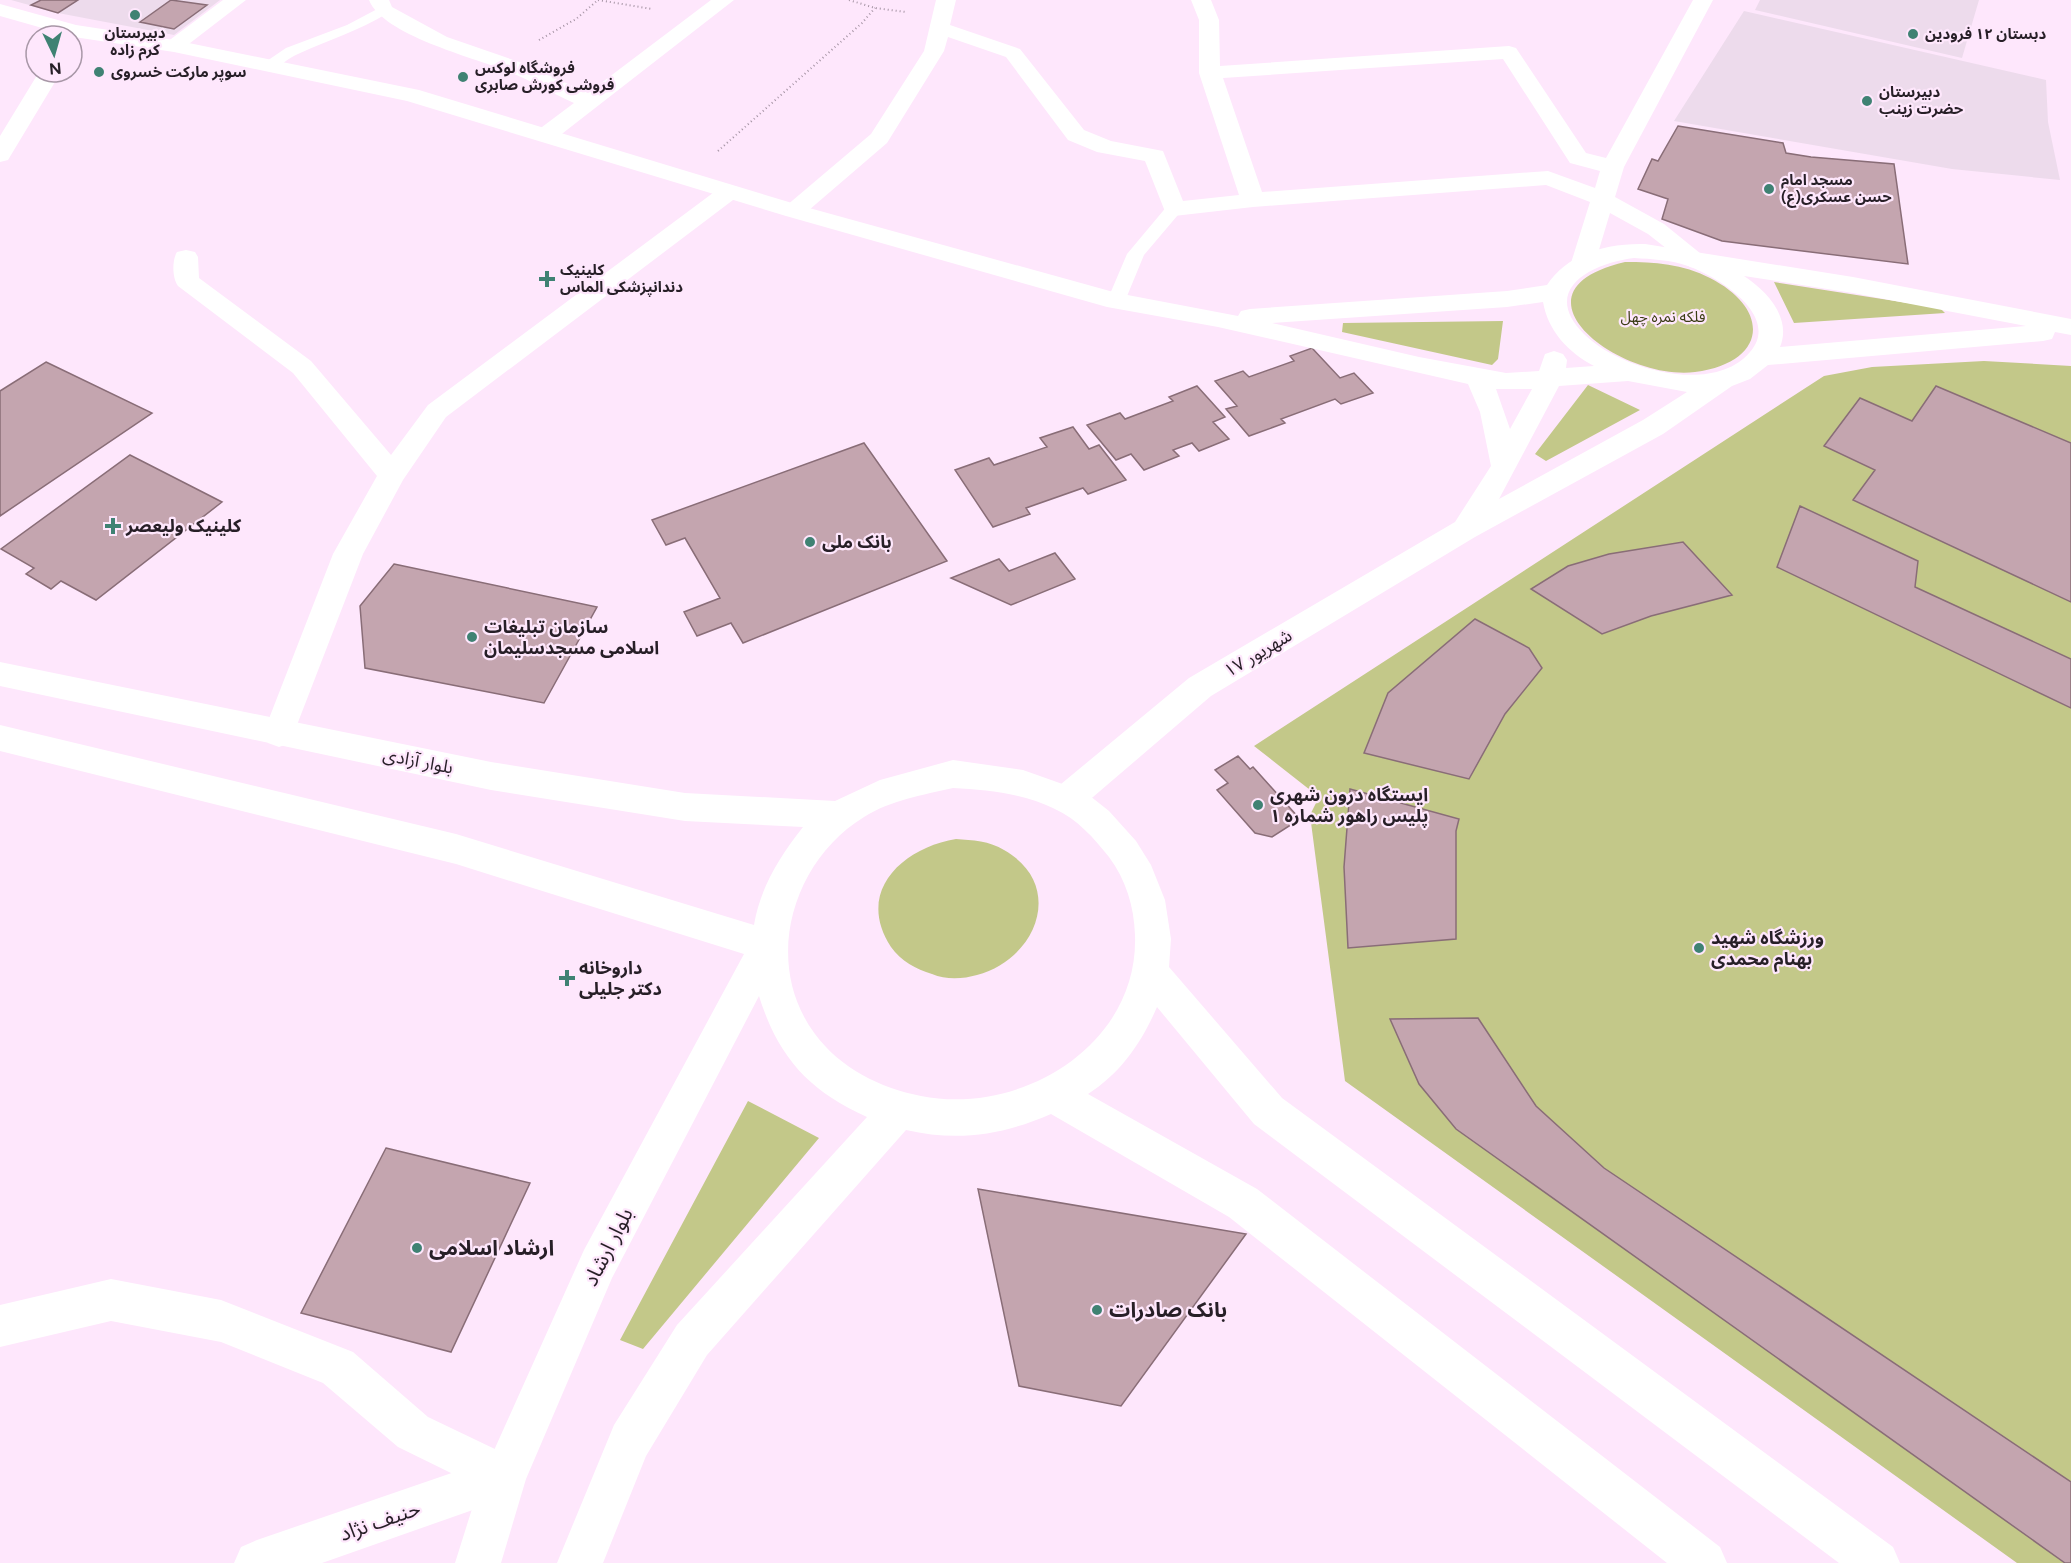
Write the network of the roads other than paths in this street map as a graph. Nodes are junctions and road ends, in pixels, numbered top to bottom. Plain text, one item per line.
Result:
1 (236, 0) edge
2 (724, 0) edge
3 (1201, 0) edge
4 (1702, 0) edge
5 (381, 5) edge
6 (0, 10) edge
7 (943, 15) edge
8 (44, 24) edge
9 (84, 35) edge
10 (174, 46) junction
11 (269, 65) junction
12 (1210, 73) junction
13 (43, 84) edge
14 (589, 102) junction
15 (546, 135) junction
16 (0, 155) edge
17 (1613, 167) junction
18 (729, 192) junction
19 (1601, 198) junction
20 (1253, 200) junction
21 (1174, 209) junction
22 (794, 211) junction
23 (186, 257) dead end
24 (1699, 262) junction
25 (1582, 263) junction
26 (1556, 292) junction
27 (1116, 301) junction
28 (1218, 319) junction
29 (1560, 320) junction
30 (2071, 329) edge
31 (1764, 357) junction
32 (1628, 372) junction
33 (1478, 377) junction
34 (1551, 377) junction
35 (1725, 380) junction
36 (1505, 466) junction
37 (392, 475) junction
38 (1465, 530) junction
39 (0, 674) edge
40 (279, 734) junction
41 (0, 738) edge
42 (1068, 799) junction
43 (840, 815) junction
44 (767, 945) junction
45 (1152, 974) junction
46 (1054, 1095) junction
47 (898, 1111) junction
48 (0, 1326) edge
49 (504, 1477) junction
50 (1670, 1548) edge
51 (257, 1563) edge
52 (478, 1563) edge
53 (580, 1563) edge
54 (1704, 1563) edge
55 (1877, 1563) edge

1 - 10 main road
2 - 14 main road
3 - 12 main road
4 - 17 main road
5 - 11 lane
5 - 14 main road
6 - 8 main road
7 - 21 main road
7 - 22 main road
9 - 10 main road
10 - 11 main road
11 - 15 main road
12 - 17 main road
12 - 20 main road
13 - 16 main road
14 - 15 main road
15 - 18 main road
17 - 19 main road
18 - 22 main road
18 - 37 main road
19 - 20 main road
19 - 24 main road
19 - 25 main road
20 - 21 main road
21 - 27 lane
22 - 27 main road
23 - 37 main road
24 - 25 main road
24 - 30 main road
24 - 31 main road
25 - 26 main road
26 - 28 main road
26 - 29 main road
27 - 28 main road
28 - 33 main road
29 - 32 main road
29 - 34 main road
30 - 31 main road
31 - 35 main road
32 - 34 main road
32 - 35 main road
33 - 34 main road
33 - 36 main road
34 - 36 main road
35 - 38 main road, ۱۷ شهریور
36 - 38 main road
37 - 40 main road
38 - 42 main road, ۱۷ شهریور
39 - 40 main road, بلوار آزادی
40 - 43 main road, بلوار آزادی
41 - 44 main road
42 - 43 main road
42 - 45 main road
43 - 44 main road
44 - 47 main road
44 - 49 main road, بلوار ارشاد
45 - 46 main road
45 - 55 main road
46 - 47 main road
46 - 50 main road
47 - 53 main road
48 - 49 main road
49 - 51 main road, حنیف نژاد
49 - 52 main road, بلوار ارشاد
50 - 54 main road

